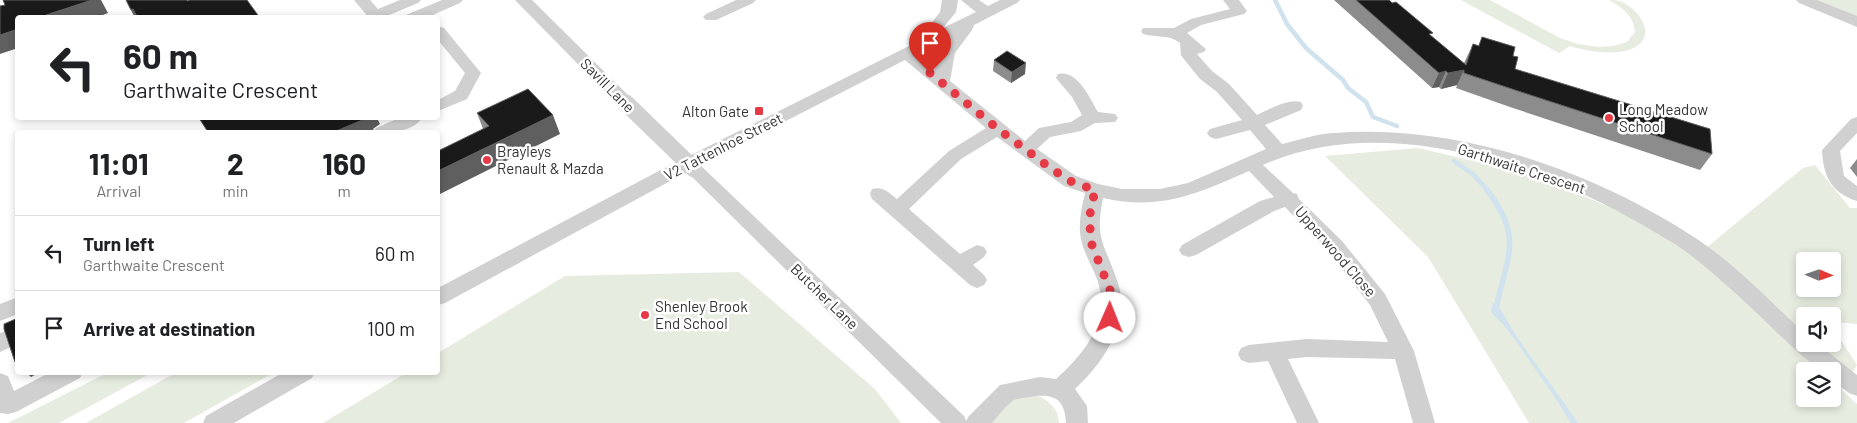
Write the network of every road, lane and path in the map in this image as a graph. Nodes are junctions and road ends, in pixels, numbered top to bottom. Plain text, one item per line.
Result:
1 (362, 0) edge
2 (413, 0) edge
3 (455, 0) edge
4 (523, 0) edge
5 (748, 0) edge
6 (950, 0) edge
7 (968, 0) edge
8 (1012, 0) edge
9 (1231, 0) edge
10 (1804, 0) edge
11 (987, 13) junction
12 (372, 15) edge
13 (376, 15) edge
14 (422, 15) edge
15 (711, 17) dead end
16 (971, 22) junction
17 (1857, 22) edge
18 (1149, 31) dead end
19 (440, 33) edge
20 (1182, 38) junction
21 (913, 51) junction
22 (1064, 78) dead end
23 (941, 82) junction
24 (440, 105) edge
25 (1294, 106) dead end
26 (409, 120) edge
27 (1254, 123) junction
28 (1857, 123) edge
29 (998, 129) junction
30 (387, 130) edge
31 (1216, 133) dead end
32 (1027, 149) junction
33 (1278, 151) junction
34 (1252, 164) junction
35 (694, 169) joint
36 (1095, 190) junction
37 (879, 194) dead end
38 (1857, 194) edge
39 (1290, 199) junction
40 (897, 209) junction
41 (1189, 250) dead end
42 (977, 252) dead end
43 (959, 264) junction
44 (977, 280) dead end
45 (440, 297) edge
46 (15, 306) edge
47 (0, 313) edge
48 (15, 336) edge
49 (0, 343) edge
50 (1403, 351) junction
51 (1275, 353) junction
52 (1249, 354) dead end
53 (66, 375) edge
54 (299, 375) edge
55 (0, 382) edge
56 (1290, 386) joint
57 (1857, 387) edge
58 (1060, 389) junction
59 (4, 404) edge
60 (214, 423) edge
61 (956, 423) edge
62 (977, 423) edge
63 (1077, 423) edge
64 (1308, 423) edge
65 (1424, 423) edge

1 - 12 street
2 - 13 street
3 - 14 street
4 - 35 street, Savill Lane, bridge
5 - 15 street
6 - 21 street
7 - 11 street
8 - 11 street, V2 Tattenhoe Street
9 - 20 street
10 - 17 street
11 - 16 street, V2 Tattenhoe Street
16 - 21 street, V2 Tattenhoe Street
16 - 23 street
18 - 20 street
19 - 24 street
20 - 27 street
21 - 23 street, Garthwaite Crescent
21 - 45 street, V2 Tattenhoe Street
22 - 32 street
23 - 29 street, Garthwaite Crescent
25 - 27 street
26 - 30 street
27 - 31 street
27 - 33 street
28 - 38 street
29 - 32 street, Garthwaite Crescent
29 - 40 street
32 - 36 street, Garthwaite Crescent
33 - 34 street, Garthwaite Crescent
33 - 57 street, Garthwaite Crescent
34 - 36 street, Garthwaite Crescent
34 - 39 street, Upperwood Close
35 - 61 street, Butcher Lane
36 - 58 street
37 - 40 street
39 - 41 street
39 - 50 street, Upperwood Close
40 - 43 street
42 - 43 street
43 - 44 street
46 - 47 street
48 - 49 street
50 - 51 street
50 - 65 street, Upperwood Close
51 - 52 street
51 - 56 street
53 - 59 street
54 - 60 street
55 - 59 street
56 - 64 street
58 - 62 street
58 - 63 street

